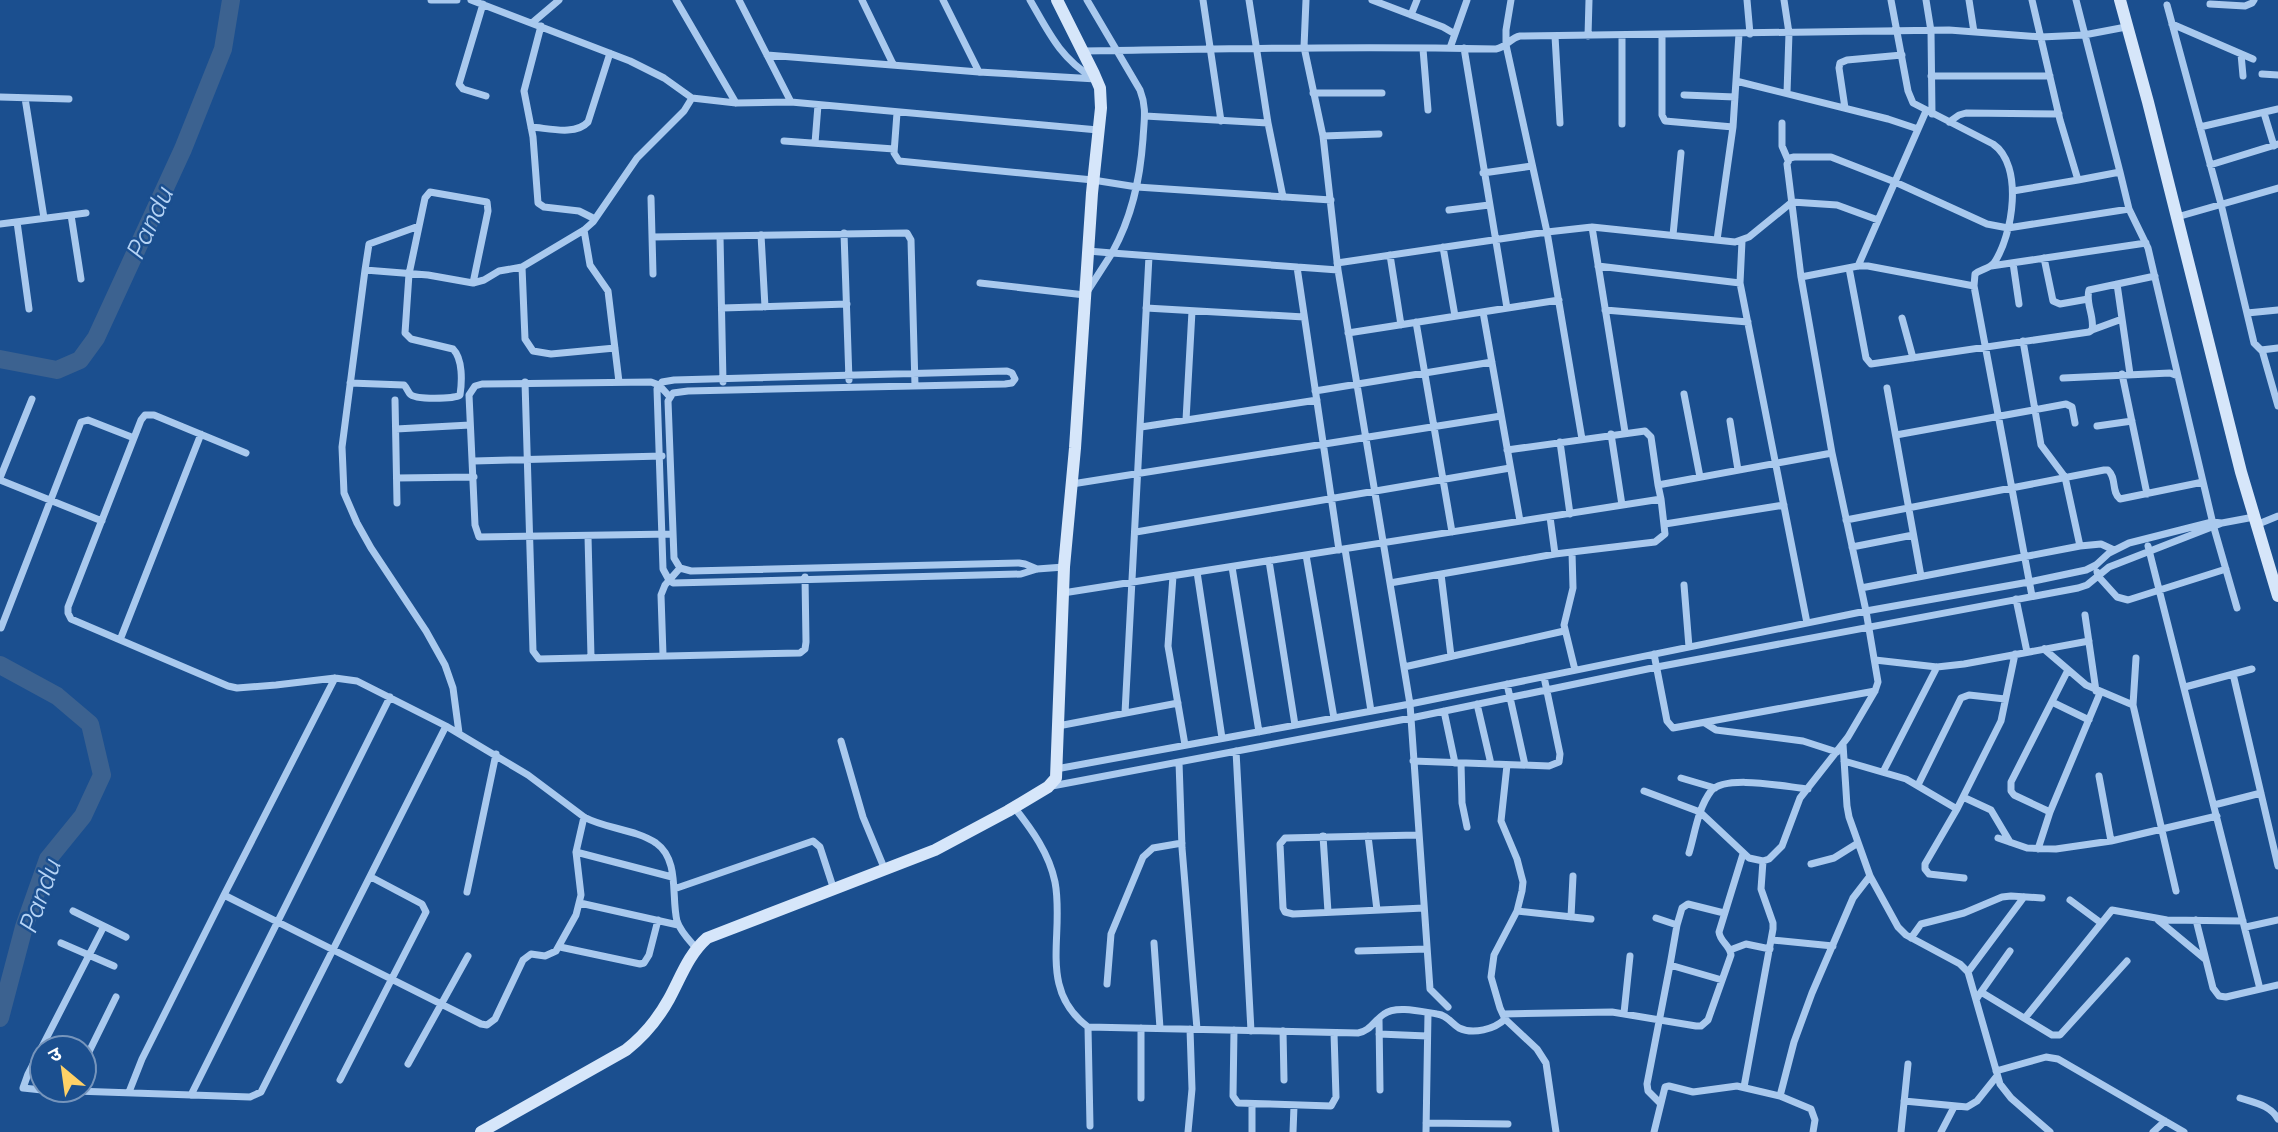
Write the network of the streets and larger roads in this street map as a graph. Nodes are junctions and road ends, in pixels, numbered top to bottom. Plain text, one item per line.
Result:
1 (431, 0) edge
2 (449, 0) edge
3 (457, 0) edge
4 (559, 0) edge
5 (676, 0) edge
6 (740, 0) edge
7 (862, 0) edge
8 (943, 0) edge
9 (1030, 0) edge
10 (1087, 0) edge
11 (1203, 0) edge
12 (1249, 0) edge
13 (1306, 0) edge
14 (1372, 0) edge
15 (1417, 0) edge
16 (1467, 0) edge
17 (1511, 0) edge
18 (1590, 0) edge
19 (1747, 0) edge
20 (1784, 0) edge
21 (1891, 0) edge
22 (1926, 0) edge
23 (1969, 0) edge
24 (2032, 0) edge
25 (2076, 0) edge
26 (2120, 0) edge
27 (2254, 0) edge
28 (477, 1) edge
29 (1059, 1) edge
30 (2210, 4) dead end
31 (2167, 5) dead end
32 (1411, 15) junction
33 (532, 23) junction
34 (2172, 24) junction
35 (541, 26) junction
36 (2126, 27) junction
37 (1931, 31) junction
38 (1898, 32) junction
39 (1974, 32) junction
40 (1455, 33) junction
41 (1789, 33) junction
42 (1739, 34) junction
43 (1750, 34) junction
44 (1662, 35) junction
45 (2087, 35) junction
46 (1555, 36) junction
47 (1588, 36) junction
48 (1622, 36) junction
49 (2042, 37) junction
50 (1507, 45) junction
51 (1304, 47) junction
52 (1450, 48) junction
53 (1464, 48) junction
54 (1423, 49) junction
55 (1211, 50) junction
56 (1257, 50) junction
57 (1083, 51) junction
58 (1116, 51) junction
59 (611, 53) junction
60 (2241, 54) junction
61 (767, 55) junction
62 (1902, 55) junction
63 (2253, 59) dead end
64 (893, 64) junction
65 (979, 72) junction
66 (2262, 74) dead end
67 (2278, 75) edge
68 (1931, 76) junction
69 (2050, 76) junction
70 (2243, 76) dead end
71 (1096, 79) junction
72 (1736, 81) junction
73 (1313, 93) junction
74 (1382, 93) dead end
75 (1787, 93) junction
76 (1684, 95) dead end
77 (486, 96) dead end
78 (0, 97) edge
79 (1735, 97) junction
80 (26, 98) junction
81 (692, 98) junction
82 (69, 99) dead end
83 (791, 102) junction
84 (736, 103) junction
85 (818, 105) junction
86 (1845, 108) junction
87 (2278, 109) edge
88 (1428, 110) dead end
89 (1929, 112) junction
90 (897, 113) junction
91 (2264, 113) junction
92 (2059, 114) junction
93 (1145, 116) junction
94 (1221, 121) junction
95 (1949, 122) junction
96 (1268, 123) junction
97 (1560, 123) dead end
98 (1782, 123) dead end
99 (1622, 124) dead end
100 (531, 127) junction
101 (1733, 127) junction
102 (2200, 127) junction
103 (1918, 129) junction
104 (1098, 130) junction
105 (1379, 134) dead end
106 (1323, 136) junction
107 (784, 141) dead end
108 (815, 143) junction
109 (2276, 145) edge
110 (894, 149) junction
111 (1681, 153) dead end
112 (1788, 160) junction
113 (2210, 165) junction
114 (1532, 166) junction
115 (2120, 172) junction
116 (1483, 173) junction
117 (1093, 180) junction
118 (2078, 180) junction
119 (1895, 182) junction
120 (1138, 187) junction
121 (2278, 188) edge
122 (2013, 191) junction
123 (1283, 197) junction
124 (651, 198) dead end
125 (1331, 200) junction
126 (1791, 202) junction
127 (1489, 205) junction
128 (2221, 205) junction
129 (2129, 209) junction
130 (1449, 210) dead end
131 (86, 213) dead end
132 (71, 215) junction
133 (2176, 217) junction
134 (44, 218) junction
135 (595, 219) junction
136 (1878, 220) junction
137 (17, 222) junction
138 (0, 224) edge
139 (419, 226) junction
140 (1592, 228) junction
141 (2008, 228) junction
142 (584, 230) junction
143 (1547, 232) junction
144 (844, 233) junction
145 (761, 235) junction
146 (1673, 235) junction
147 (720, 236) junction
148 (652, 237) junction
149 (1495, 240) junction
150 (1717, 240) junction
151 (1742, 241) junction
152 (2146, 243) junction
153 (1443, 247) junction
154 (1088, 251) junction
155 (1112, 253) junction
156 (1390, 255) junction
157 (1149, 256) junction
158 (2044, 258) junction
159 (2013, 263) junction
160 (1598, 266) junction
161 (1858, 266) junction
162 (522, 267) junction
163 (1297, 267) junction
164 (1338, 267) junction
165 (1991, 267) junction
166 (1849, 268) junction
167 (365, 271) junction
168 (409, 274) junction
169 (653, 275) dead end
170 (1801, 276) junction
171 (2155, 276) junction
172 (81, 279) dead end
173 (473, 283) junction
174 (1740, 283) junction
175 (980, 284) dead end
176 (2117, 284) junction
177 (1974, 286) junction
178 (1085, 295) junction
179 (2088, 299) junction
180 (1559, 300) junction
181 (847, 304) junction
182 (2020, 304) dead end
183 (765, 307) junction
184 (722, 308) junction
185 (1146, 308) junction
186 (1507, 308) junction
187 (29, 309) dead end
188 (1192, 310) junction
189 (1605, 310) junction
190 (2278, 310) edge
191 (1483, 312) junction
192 (2247, 313) junction
193 (1455, 316) junction
194 (1304, 317) junction
195 (1902, 318) dead end
196 (2122, 319) junction
197 (1416, 322) junction
198 (1748, 322) junction
199 (1401, 325) junction
200 (2092, 330) junction
201 (1348, 333) junction
202 (2024, 341) junction
203 (1987, 346) junction
204 (615, 348) junction
205 (2278, 348) edge
206 (2262, 350) junction
207 (1913, 358) junction
208 (1492, 362) junction
209 (1425, 373) junction
210 (915, 374) junction
211 (2126, 374) junction
212 (849, 376) junction
213 (2178, 376) junction
214 (2063, 378) dead end
215 (723, 379) junction
216 (525, 382) junction
217 (619, 382) junction
218 (350, 383) junction
219 (1356, 384) junction
220 (659, 385) junction
221 (915, 386) junction
222 (850, 387) junction
223 (1887, 388) dead end
224 (723, 390) junction
225 (1315, 391) junction
226 (1684, 394) dead end
227 (669, 396) junction
228 (32, 399) dead end
229 (395, 400) dead end
230 (1317, 400) junction
231 (2278, 405) edge
232 (2035, 410) junction
233 (1501, 416) junction
234 (1998, 416) junction
235 (1186, 420) junction
236 (1730, 421) dead end
237 (2132, 421) junction
238 (2075, 423) dead end
239 (470, 425) junction
240 (1141, 426) junction
241 (2097, 426) dead end
242 (1434, 427) junction
243 (396, 429) junction
244 (1625, 432) junction
245 (201, 434) junction
246 (1611, 434) junction
247 (1896, 435) junction
248 (134, 438) junction
249 (1367, 438) junction
250 (1581, 439) junction
251 (1560, 442) junction
252 (1323, 445) junction
253 (1507, 450) junction
254 (246, 453) dead end
255 (1832, 453) junction
256 (660, 456) junction
257 (671, 457) junction
258 (528, 458) junction
259 (474, 461) junction
260 (1776, 463) junction
261 (1510, 468) junction
262 (1738, 470) junction
263 (1138, 474) junction
264 (474, 477) junction
265 (1700, 477) junction
266 (2065, 477) junction
267 (397, 478) junction
268 (0, 479) edge
269 (1443, 479) junction
270 (2203, 482) junction
271 (1072, 484) junction
272 (1658, 485) junction
273 (2011, 488) junction
274 (1376, 491) junction
275 (2147, 494) junction
276 (1331, 498) junction
277 (1661, 499) junction
278 (50, 500) junction
279 (397, 503) dead end
280 (1622, 505) junction
281 (1784, 505) junction
282 (1909, 508) junction
283 (1570, 514) junction
284 (2278, 516) edge
285 (1550, 517) junction
286 (1846, 520) junction
287 (102, 521) junction
288 (1520, 521) junction
289 (2255, 521) junction
290 (1665, 524) junction
291 (2213, 525) junction
292 (1136, 532) junction
293 (1452, 532) junction
294 (673, 534) junction
295 (662, 535) junction
296 (1913, 535) junction
297 (530, 536) junction
298 (588, 536) junction
299 (2146, 538) junction
300 (1384, 543) junction
301 (2080, 546) junction
302 (1852, 547) junction
303 (1342, 550) junction
304 (2115, 550) junction
305 (2149, 550) junction
306 (1572, 552) junction
307 (1555, 554) junction
308 (1306, 555) junction
309 (2024, 556) junction
310 (1269, 561) junction
311 (2096, 565) junction
312 (1064, 567) junction
313 (1232, 567) junction
314 (680, 568) junction
315 (805, 569) junction
316 (1037, 569) junction
317 (2226, 569) junction
318 (1197, 572) junction
319 (1441, 574) junction
320 (1173, 576) junction
321 (1921, 576) junction
322 (2098, 576) junction
323 (806, 579) junction
324 (668, 580) junction
325 (1133, 582) junction
326 (2029, 582) junction
327 (1390, 583) junction
328 (1684, 585) dead end
329 (1861, 588) junction
330 (2160, 590) junction
331 (1063, 593) junction
332 (2032, 596) junction
333 (2278, 596) edge
334 (2015, 599) junction
335 (2237, 608) dead end
336 (1866, 611) junction
337 (2085, 615) dead end
338 (1822, 620) junction
339 (1807, 623) junction
340 (1, 628) edge
341 (1869, 628) junction
342 (1564, 631) junction
343 (1825, 636) junction
344 (1740, 637) junction
345 (120, 640) junction
346 (2089, 641) junction
347 (1699, 645) junction
348 (1689, 647) junction
349 (2044, 649) junction
350 (1743, 651) junction
351 (2026, 652) junction
352 (1654, 654) junction
353 (2015, 654) junction
354 (663, 655) junction
355 (1451, 656) junction
356 (591, 657) junction
357 (2136, 658) dead end
358 (1701, 659) junction
359 (1875, 660) junction
360 (1404, 667) junction
361 (1657, 667) junction
362 (1937, 667) junction
363 (2252, 669) dead end
364 (1575, 670) junction
365 (2068, 670) junction
366 (2233, 674) junction
367 (1544, 677) junction
368 (335, 678) junction
369 (1507, 684) junction
370 (2185, 687) junction
371 (1546, 690) junction
372 (1875, 691) junction
373 (2098, 692) junction
374 (390, 697) junction
375 (1510, 697) junction
376 (2006, 699) junction
377 (2052, 702) junction
378 (1178, 703) junction
379 (1410, 704) junction
380 (1477, 704) junction
381 (2133, 705) junction
382 (1371, 711) junction
383 (1444, 711) junction
384 (1125, 713) junction
385 (1335, 718) junction
386 (1411, 718) junction
387 (2089, 720) junction
388 (1705, 723) junction
389 (1295, 725) junction
390 (446, 726) junction
391 (1058, 726) junction
392 (1259, 732) junction
393 (459, 733) junction
394 (1222, 738) junction
395 (841, 741) dead end
396 (1843, 744) junction
397 (1185, 745) junction
398 (1236, 751) junction
399 (1837, 752) junction
400 (496, 754) junction
401 (1413, 761) junction
402 (1844, 761) junction
403 (1179, 762) junction
404 (1458, 763) junction
405 (1490, 764) junction
406 (1507, 765) junction
407 (1525, 765) junction
408 (1056, 769) junction
409 (1883, 772) junction
410 (2099, 776) dead end
411 (1681, 778) dead end
412 (1918, 785) junction
413 (1048, 787) junction
414 (1715, 788) junction
415 (1808, 789) junction
416 (1644, 790) dead end
417 (2261, 793) junction
418 (1963, 797) junction
419 (2214, 805) junction
420 (1014, 807) junction
421 (1957, 809) junction
422 (2050, 811) junction
423 (1700, 812) junction
424 (2217, 816) junction
425 (584, 817) junction
426 (1467, 827) dead end
427 (2162, 830) junction
428 (1417, 835) junction
429 (1323, 836) junction
430 (1368, 836) junction
431 (1998, 838) dead end
432 (2111, 841) junction
433 (1182, 842) junction
434 (2010, 842) junction
435 (1858, 844) junction
436 (2038, 849) junction
437 (576, 852) junction
438 (1689, 853) dead end
439 (1743, 854) junction
440 (1763, 861) junction
441 (1811, 864) dead end
442 (2278, 866) edge
443 (885, 870) junction
444 (1573, 876) dead end
445 (1870, 876) junction
446 (371, 877) junction
447 (672, 877) junction
448 (1964, 878) dead end
449 (674, 889) junction
450 (834, 890) junction
451 (2176, 891) dead end
452 (467, 892) dead end
453 (224, 895) junction
454 (2024, 897) junction
455 (2042, 898) dead end
456 (2070, 900) dead end
457 (580, 903) junction
458 (1424, 908) junction
459 (1377, 910) junction
460 (74, 911) dead end
461 (1517, 911) junction
462 (1328, 912) junction
463 (1724, 913) junction
464 (1572, 917) junction
465 (1656, 918) dead end
466 (1591, 919) dead end
467 (2157, 919) junction
468 (658, 920) junction
469 (2196, 920) junction
470 (2278, 920) edge
471 (276, 922) junction
472 (2101, 923) junction
473 (2245, 924) junction
474 (678, 925) junction
475 (1678, 925) junction
476 (104, 926) junction
477 (126, 937) dead end
478 (1911, 938) junction
479 (61, 943) dead end
480 (1154, 943) dead end
481 (1771, 945) junction
482 (1833, 946) junction
483 (560, 947) junction
484 (696, 948) junction
485 (1427, 949) junction
486 (334, 950) junction
487 (1730, 950) junction
488 (1358, 951) dead end
489 (2010, 951) dead end
490 (89, 955) junction
491 (468, 956) dead end
492 (1630, 956) dead end
493 (2206, 960) junction
494 (2127, 961) dead end
495 (1670, 965) junction
496 (114, 966) dead end
497 (1968, 972) junction
498 (391, 978) junction
499 (1722, 980) junction
500 (1107, 984) dead end
501 (2278, 985) edge
502 (2260, 989) junction
503 (1979, 995) junction
504 (116, 997) dead end
505 (441, 1003) junction
506 (1448, 1007) dead end
507 (1427, 1013) junction
508 (1624, 1013) junction
509 (1504, 1017) junction
510 (1379, 1018) junction
511 (2025, 1018) junction
512 (1661, 1020) junction
513 (1088, 1027) junction
514 (1142, 1028) junction
515 (1160, 1028) junction
516 (1193, 1029) junction
517 (1234, 1030) junction
518 (1251, 1031) junction
519 (1283, 1031) junction
520 (1334, 1033) junction
521 (49, 1034) edge
522 (98, 1034) edge
523 (1379, 1034) junction
524 (1427, 1036) junction
525 (408, 1064) dead end
526 (1908, 1064) dead end
527 (28, 1074) edge
528 (1997, 1074) junction
529 (340, 1080) dead end
530 (1284, 1080) dead end
531 (1744, 1087) junction
532 (28, 1088) edge
533 (1380, 1090) dead end
534 (98, 1091) edge
535 (129, 1092) junction
536 (191, 1095) junction
537 (1780, 1096) junction
538 (1141, 1098) dead end
539 (2240, 1098) dead end
540 (1904, 1101) junction
541 (1660, 1103) junction
542 (1252, 1105) junction
543 (1294, 1106) junction
544 (1955, 1107) junction
545 (2278, 1119) edge
546 (2165, 1121) junction
547 (1426, 1123) junction
548 (1507, 1124) dead end
549 (1090, 1126) dead end
550 (481, 1132) edge
551 (1188, 1132) edge
552 (1252, 1132) edge
553 (1293, 1132) edge
554 (1426, 1132) edge
555 (1556, 1132) edge
556 (1654, 1132) edge
557 (1813, 1132) edge
558 (1901, 1132) edge
559 (1941, 1132) edge
560 (2050, 1132) edge
561 (2153, 1132) edge
562 (2184, 1132) edge

1 - 2 street
2 - 3 street
4 - 33 street
5 - 84 street
6 - 61 street
7 - 64 street
8 - 65 street
9 - 71 street
10 - 58 street
11 - 55 street
12 - 56 street
13 - 51 street
14 - 32 street
15 - 32 street
16 - 40 street
17 - 50 street
18 - 47 street
19 - 43 street
20 - 41 street
21 - 38 street
22 - 37 street
23 - 39 street
24 - 49 street
25 - 45 street
26 - 36 street
27 - 30 street
28 - 33 street
28 - 77 street
29 - 57 street
31 - 34 street
32 - 40 street
33 - 35 street
34 - 60 street
34 - 102 street
35 - 59 street
35 - 100 street
36 - 45 street
36 - 133 street
37 - 38 street
37 - 39 street
37 - 68 street
38 - 41 street
38 - 62 street
39 - 49 street
40 - 52 street
41 - 43 street
41 - 75 street
42 - 43 street
42 - 44 street
42 - 72 street
44 - 48 street
44 - 101 street
45 - 49 street
45 - 115 street
46 - 47 street
46 - 50 street
46 - 97 street
47 - 48 street
48 - 99 street
49 - 69 street
50 - 53 street
50 - 114 street
51 - 54 street
51 - 56 street
51 - 73 street
52 - 53 street
52 - 54 street
53 - 116 street
54 - 88 street
55 - 56 street
55 - 58 street
55 - 94 street
56 - 96 street
57 - 58 street
57 - 71 street
58 - 93 street
59 - 81 street
59 - 100 street
60 - 63 street
60 - 70 street
61 - 64 street
61 - 83 street
62 - 86 street
62 - 89 street
64 - 65 street
65 - 71 street
66 - 67 street
68 - 69 street
68 - 89 street
69 - 92 street
71 - 104 street
72 - 75 street
72 - 79 street
73 - 74 street
73 - 106 street
75 - 86 street
76 - 79 street
78 - 80 street
79 - 101 street
80 - 82 street
80 - 134 street
81 - 84 street
81 - 135 street
83 - 84 street
83 - 85 street
85 - 90 street
85 - 108 street
86 - 103 street
87 - 91 street
89 - 95 street
89 - 103 street
90 - 104 street
90 - 110 street
91 - 102 street
91 - 109 street
92 - 95 street
92 - 118 street
93 - 94 street
93 - 120 street
94 - 96 street
95 - 122 street
96 - 123 street
98 - 112 street
100 - 135 street
101 - 150 street
102 - 113 street
103 - 119 street
104 - 117 street
105 - 106 street
106 - 125 street
107 - 108 street
108 - 110 street
109 - 113 street
110 - 117 street
111 - 146 street
112 - 119 street
112 - 126 street
113 - 128 street
114 - 116 street
114 - 143 street
115 - 118 street
115 - 129 street
116 - 127 street
117 - 120 street
117 - 154 street
118 - 122 street
119 - 136 street
119 - 141 street
120 - 123 street
120 - 155 street
121 - 128 street
122 - 141 street
123 - 125 street
124 - 148 street
125 - 164 street
126 - 136 street
126 - 151 street
126 - 170 street
127 - 130 street
127 - 149 street
128 - 133 street
128 - 192 street
129 - 141 street
129 - 152 street
131 - 132 street
132 - 134 street
132 - 172 street
133 - 289 street
134 - 137 street
135 - 142 street
136 - 161 street
137 - 138 street
137 - 187 street
139 - 167 street
139 - 168 street
139 - 173 street
140 - 143 street
140 - 146 street
140 - 160 street
141 - 165 street
142 - 162 street
142 - 204 street
143 - 149 street
143 - 180 street
144 - 145 street
144 - 181 street
144 - 210 street
145 - 147 street
145 - 183 street
146 - 150 street
147 - 148 street
147 - 184 street
148 - 169 street
149 - 153 street
149 - 186 street
150 - 151 street
151 - 174 street
152 - 158 street
152 - 171 street
153 - 156 street
153 - 193 street
154 - 155 street
154 - 178 street
155 - 157 street
155 - 178 street
156 - 164 street
156 - 199 street
157 - 163 street
157 - 185 street
158 - 159 street
158 - 179 street
159 - 165 street
159 - 182 street
160 - 174 street
160 - 189 street
161 - 166 street
161 - 177 street
162 - 173 street
162 - 204 street
163 - 164 street
163 - 194 street
164 - 201 street
165 - 177 street
166 - 170 street
166 - 207 street
167 - 168 street
167 - 218 street
168 - 173 street
168 - 218 street
170 - 255 street
171 - 176 street
171 - 213 street
174 - 198 street
175 - 178 street
176 - 179 street
176 - 196 street
177 - 203 street
178 - 271 street
179 - 200 street
180 - 186 street
180 - 250 street
181 - 183 street
181 - 212 street
183 - 184 street
184 - 215 street
185 - 188 street
185 - 240 street
186 - 191 street
188 - 194 street
188 - 235 street
189 - 198 street
189 - 244 street
190 - 192 street
191 - 193 street
191 - 208 street
192 - 206 street
193 - 197 street
194 - 225 street
195 - 207 street
196 - 200 street
196 - 211 street
197 - 199 street
197 - 209 street
198 - 260 street
199 - 201 street
200 - 202 street
201 - 219 street
202 - 203 street
202 - 232 street
203 - 207 street
203 - 234 street
204 - 217 street
205 - 206 street
206 - 231 street
208 - 209 street
208 - 233 street
209 - 219 street
209 - 242 street
210 - 212 street
210 - 221 street
210 - 221 street
211 - 213 street
211 - 214 street
211 - 237 street
212 - 215 street
212 - 222 street
213 - 270 street
215 - 220 street
215 - 224 street
216 - 217 street
216 - 239 street
216 - 258 street
217 - 220 street
218 - 393 street
219 - 225 street
219 - 249 street
220 - 227 street
220 - 256 street
221 - 222 street
222 - 224 street
223 - 247 street
224 - 227 street
225 - 230 street
226 - 265 street
227 - 257 street
228 - 268 street
229 - 243 street
230 - 235 street
230 - 252 street
232 - 234 street
232 - 238 street
232 - 266 street
233 - 242 street
233 - 253 street
234 - 247 street
234 - 273 street
235 - 240 street
236 - 262 street
237 - 241 street
237 - 275 street
239 - 243 street
239 - 259 street
240 - 263 street
242 - 249 street
242 - 269 street
243 - 267 street
244 - 246 street
244 - 272 street
245 - 248 street
245 - 254 street
245 - 345 street
246 - 250 street
246 - 280 street
247 - 282 street
248 - 278 street
248 - 287 street
249 - 252 street
249 - 274 street
250 - 251 street
251 - 253 street
251 - 283 street
252 - 263 street
252 - 276 street
253 - 261 street
255 - 260 street
255 - 286 street
256 - 257 street
256 - 258 street
256 - 295 street
257 - 294 street
258 - 259 street
258 - 297 street
259 - 264 street
260 - 262 street
260 - 281 street
261 - 269 street
261 - 288 street
262 - 265 street
263 - 271 street
263 - 292 street
264 - 267 street
264 - 297 street
265 - 272 street
266 - 273 street
266 - 275 street
266 - 301 street
267 - 279 street
268 - 278 street
269 - 274 street
269 - 293 street
270 - 275 street
270 - 291 street
271 - 312 street
272 - 277 street
273 - 282 street
273 - 309 street
274 - 276 street
274 - 300 street
276 - 292 street
276 - 303 street
277 - 280 street
277 - 290 street
278 - 287 street
278 - 340 street
280 - 283 street
281 - 290 street
281 - 339 street
282 - 286 street
282 - 296 street
283 - 285 street
284 - 289 street
285 - 288 street
285 - 307 street
286 - 302 street
287 - 345 street
288 - 293 street
289 - 291 street
289 - 333 street
290 - 306 street
291 - 299 street
291 - 305 street
291 - 317 street
292 - 325 street
293 - 300 street
294 - 295 street
294 - 314 street
295 - 298 street
295 - 324 street
296 - 302 street
296 - 321 street
297 - 298 street
297 - 356 street
298 - 356 street
299 - 304 street
299 - 305 street
300 - 303 street
300 - 327 street
301 - 304 street
301 - 309 street
302 - 329 street
303 - 308 street
303 - 382 street
304 - 311 street
305 - 322 street
305 - 330 street
306 - 307 street
306 - 342 street
307 - 319 street
308 - 310 street
308 - 385 street
309 - 321 street
309 - 326 street
310 - 313 street
310 - 389 street
311 - 322 street
311 - 326 street
312 - 316 street
312 - 331 street
313 - 318 street
313 - 392 street
314 - 315 street
314 - 324 street
315 - 316 street
315 - 323 street
316 - 323 street
317 - 330 street
317 - 335 street
318 - 320 street
318 - 394 street
319 - 327 street
319 - 355 street
320 - 325 street
320 - 378 street
321 - 329 street
322 - 330 street
322 - 332 street
323 - 324 street
323 - 354 street
324 - 354 street
325 - 331 street
325 - 384 street
326 - 332 street
326 - 336 street
327 - 360 street
328 - 348 street
329 - 336 street
330 - 370 street
331 - 391 street
332 - 334 street
334 - 341 street
334 - 351 street
336 - 338 street
336 - 341 street
337 - 346 street
338 - 339 street
338 - 343 street
339 - 344 street
341 - 343 street
341 - 359 street
342 - 355 street
342 - 364 street
343 - 350 street
344 - 347 street
344 - 350 street
345 - 368 street
346 - 349 street
346 - 373 street
347 - 348 street
347 - 358 street
348 - 352 street
349 - 351 street
349 - 365 street
350 - 358 street
351 - 353 street
352 - 361 street
352 - 364 street
353 - 362 street
353 - 376 street
354 - 356 street
355 - 360 street
357 - 381 street
358 - 361 street
359 - 362 street
359 - 372 street
360 - 379 street
361 - 371 street
361 - 388 street
362 - 409 street
363 - 366 street
364 - 367 street
365 - 373 street
365 - 377 street
366 - 370 street
366 - 417 street
367 - 369 street
367 - 371 street
368 - 374 street
368 - 453 street
369 - 375 street
369 - 379 street
370 - 419 street
371 - 375 street
371 - 407 street
372 - 388 street
372 - 396 street
373 - 381 street
373 - 387 street
374 - 390 street
374 - 471 street
375 - 380 street
375 - 407 street
376 - 412 street
376 - 418 street
377 - 387 street
377 - 422 street
378 - 384 street
378 - 397 street
379 - 382 street
379 - 386 street
380 - 383 street
380 - 405 street
381 - 427 street
382 - 385 street
383 - 386 street
383 - 404 street
384 - 391 street
385 - 389 street
386 - 398 street
386 - 401 street
387 - 422 street
388 - 399 street
389 - 392 street
390 - 393 street
390 - 446 street
391 - 408 street
392 - 394 street
393 - 400 street
394 - 397 street
395 - 443 street
396 - 399 street
396 - 402 street
397 - 408 street
398 - 403 street
398 - 518 street
399 - 415 street
400 - 425 street
400 - 452 street
401 - 404 street
401 - 428 street
402 - 409 street
402 - 435 street
403 - 413 street
403 - 433 street
404 - 405 street
404 - 426 street
405 - 406 street
406 - 407 street
406 - 461 street
408 - 413 street
409 - 412 street
410 - 432 street
411 - 414 street
412 - 421 street
413 - 420 street
414 - 415 street
414 - 423 street
415 - 440 street
416 - 423 street
417 - 419 street
417 - 442 street
418 - 421 street
418 - 434 street
419 - 424 street
420 - 443 street
420 - 513 street
421 - 448 street
422 - 436 street
423 - 438 street
423 - 439 street
424 - 427 street
424 - 473 street
425 - 437 street
425 - 447 street
427 - 432 street
427 - 451 street
428 - 430 street
428 - 458 street
429 - 430 street
429 - 462 street
429 - 462 street
430 - 459 street
431 - 434 street
432 - 436 street
433 - 500 street
433 - 516 street
434 - 436 street
435 - 441 street
435 - 445 street
437 - 447 street
437 - 457 street
439 - 440 street
439 - 463 street
440 - 481 street
443 - 450 street
444 - 464 street
445 - 478 street
445 - 482 street
446 - 486 street
446 - 498 street
447 - 449 street
449 - 450 street
449 - 474 street
450 - 484 street
453 - 471 street
453 - 535 street
454 - 455 street
454 - 478 street
454 - 497 street
456 - 472 street
457 - 468 street
457 - 483 street
458 - 459 street
458 - 485 street
459 - 462 street
460 - 476 street
461 - 464 street
461 - 509 street
463 - 475 street
463 - 487 street
464 - 466 street
465 - 475 street
467 - 469 street
467 - 472 street
467 - 493 street
468 - 474 street
468 - 483 street
469 - 473 street
469 - 493 street
470 - 473 street
471 - 486 street
471 - 536 street
472 - 511 street
473 - 502 street
474 - 484 street
475 - 495 street
476 - 477 street
476 - 490 street
478 - 497 street
479 - 490 street
480 - 515 street
481 - 482 street
481 - 487 street
481 - 531 street
482 - 537 street
483 - 505 street
484 - 550 street
485 - 488 street
485 - 506 street
486 - 498 street
486 - 536 street
487 - 499 street
489 - 503 street
490 - 496 street
490 - 521 street
491 - 505 street
492 - 508 street
493 - 502 street
494 - 511 street
495 - 499 street
495 - 512 street
497 - 503 street
498 - 505 street
498 - 529 street
499 - 512 street
501 - 502 street
503 - 511 street
503 - 528 street
504 - 522 street
505 - 525 street
507 - 509 street
507 - 510 street
507 - 524 street
508 - 509 street
508 - 512 street
509 - 555 street
510 - 520 street
510 - 523 street
512 - 541 street
513 - 514 street
513 - 549 street
514 - 515 street
514 - 538 street
515 - 516 street
516 - 517 street
516 - 551 street
517 - 518 street
517 - 542 street
518 - 519 street
519 - 520 street
519 - 530 street
520 - 543 street
523 - 524 street
523 - 533 street
524 - 547 street
526 - 540 street
527 - 532 street
528 - 544 street
528 - 546 street
528 - 560 street
531 - 537 street
531 - 541 street
534 - 535 street
535 - 536 street
537 - 557 street
539 - 545 street
540 - 544 street
540 - 558 street
541 - 556 street
542 - 543 street
542 - 552 street
543 - 553 street
544 - 559 street
546 - 561 street
546 - 562 street
547 - 548 street
547 - 554 street

